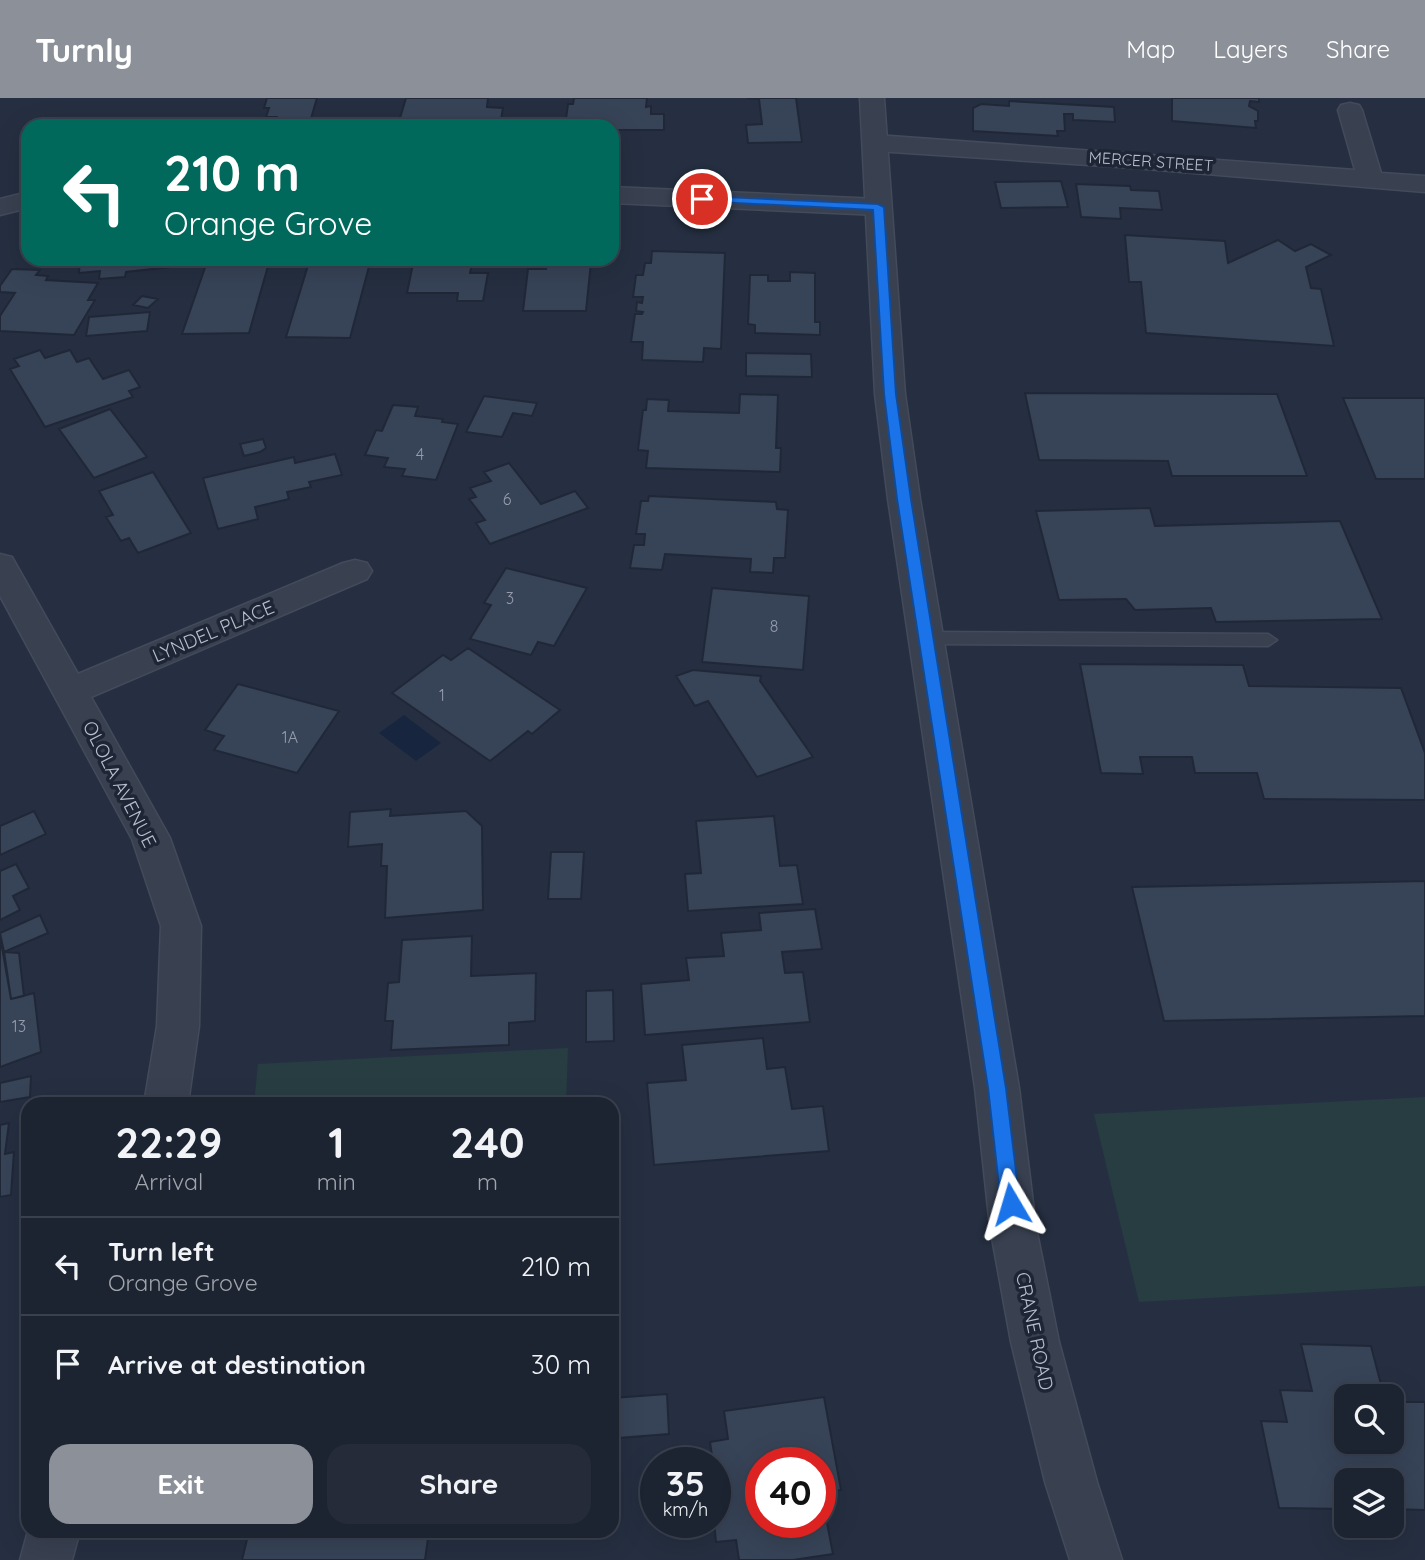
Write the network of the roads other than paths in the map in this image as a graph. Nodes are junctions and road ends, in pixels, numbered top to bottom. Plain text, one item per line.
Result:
1 (873, 98) edge
2 (1350, 110) dead end
3 (876, 144) junction
4 (1370, 178) junction
5 (1425, 184) edge
6 (619, 195) edge
7 (878, 207) junction
8 (0, 565) edge
9 (355, 571) dead end
10 (926, 638) junction
11 (1268, 640) dead end
12 (72, 691) junction
13 (167, 1097) edge
14 (52, 1538) edge
15 (46, 1560) edge
16 (1096, 1560) edge

1 - 3 street, CRANE ROAD
2 - 4 street
3 - 4 street, MERCER STREET
3 - 7 street, CRANE ROAD
4 - 5 street, MERCER STREET
6 - 7 street
7 - 10 street, CRANE ROAD
8 - 12 street, OLOLA AVENUE
9 - 12 street, LYNDEL PLACE
10 - 11 lane
10 - 16 street, CRANE ROAD
12 - 13 street, OLOLA AVENUE
14 - 15 street

